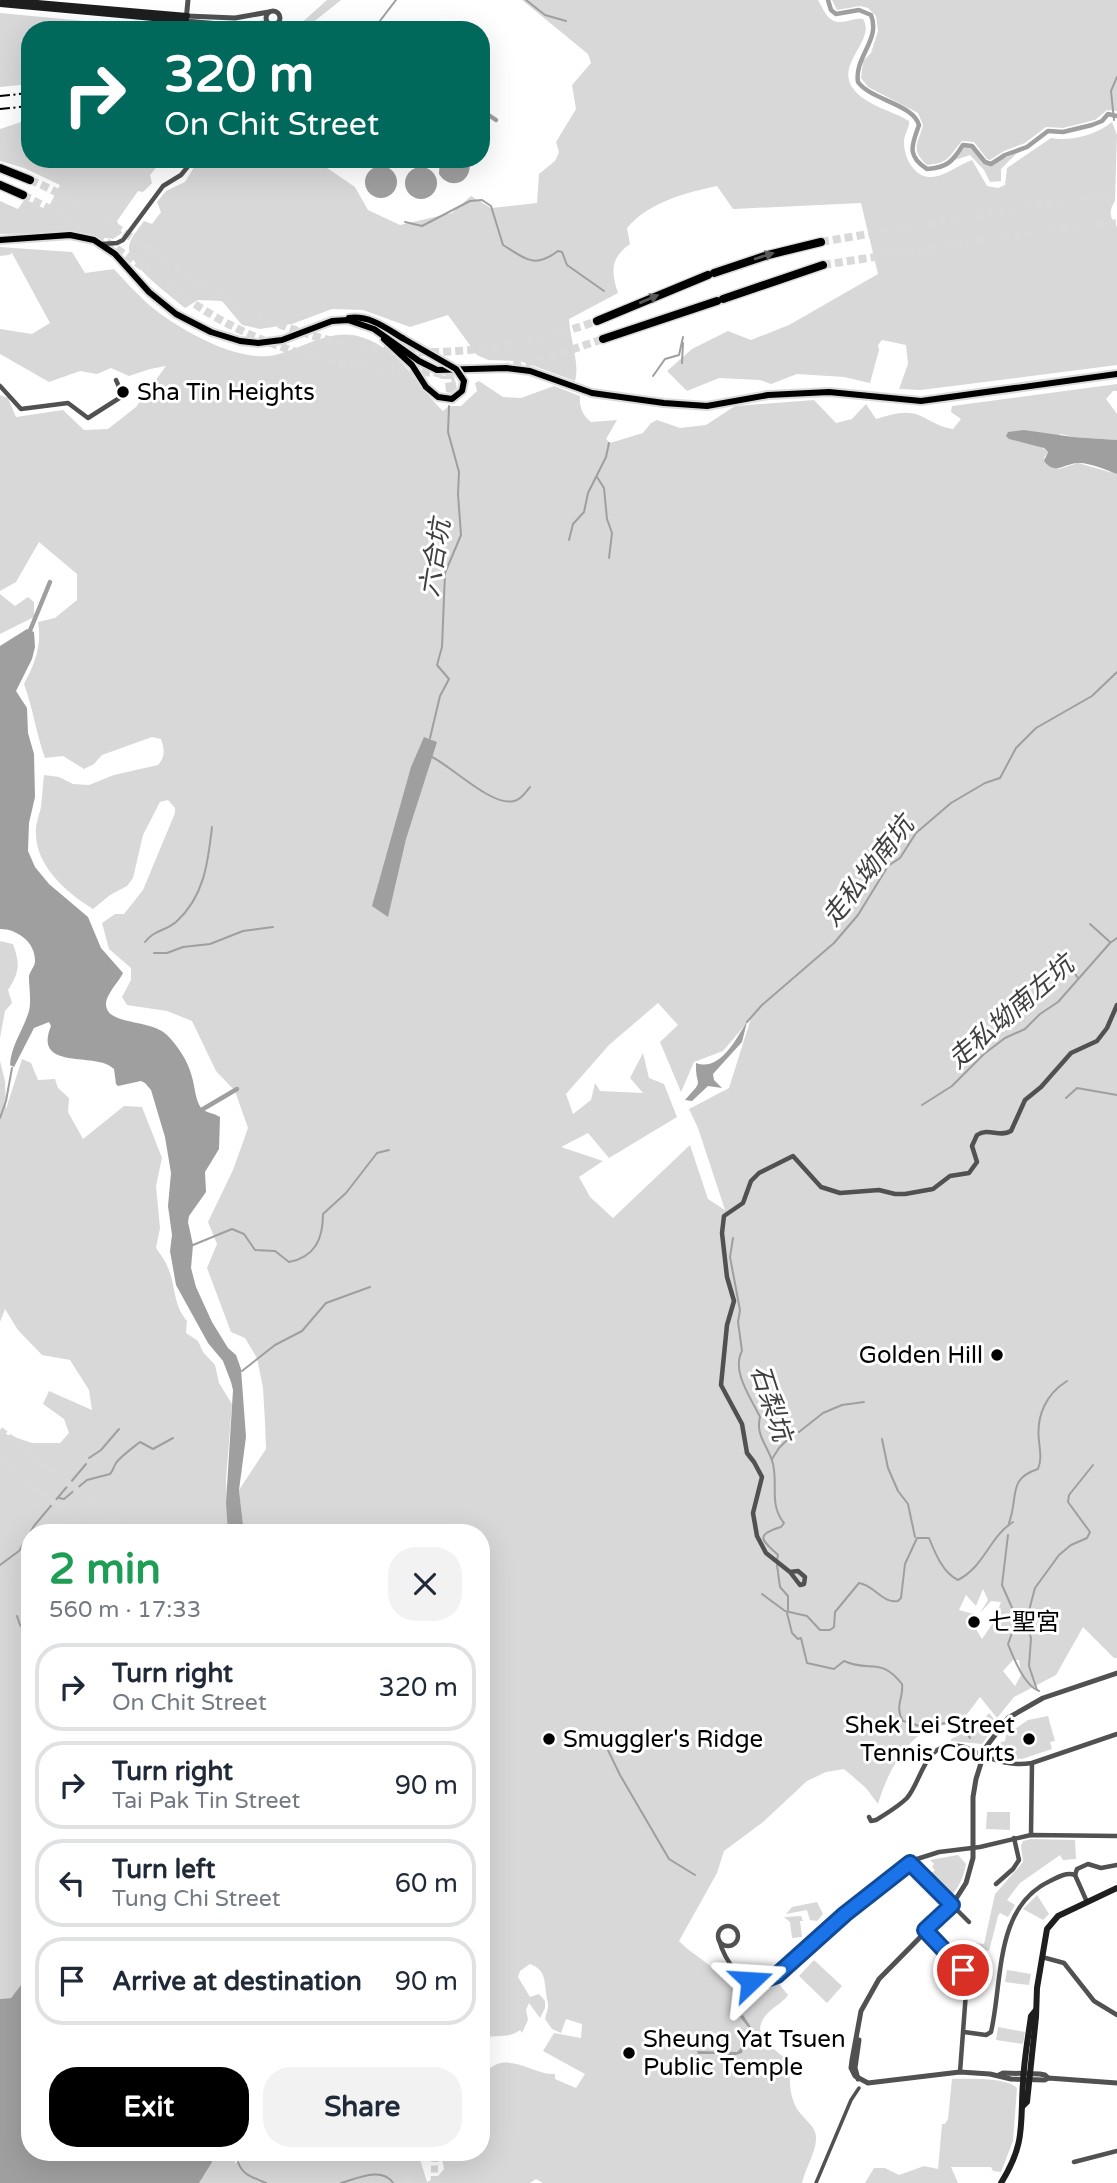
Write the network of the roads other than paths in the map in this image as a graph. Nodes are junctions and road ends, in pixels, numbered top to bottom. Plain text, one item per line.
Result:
1 (3, 0) edge
2 (188, 0) edge
3 (0, 5) edge
4 (269, 12) junction
5 (175, 21) edge
6 (178, 21) edge
7 (186, 21) edge
8 (198, 21) edge
9 (268, 21) edge
10 (278, 21) edge
11 (0, 168) edge
12 (187, 168) edge
13 (30, 180) tunnel mouth
14 (0, 185) edge
15 (23, 195) tunnel mouth
16 (0, 240) edge
17 (821, 242) tunnel mouth
18 (102, 244) junction
19 (823, 265) tunnel mouth
20 (341, 320) junction
21 (597, 321) tunnel mouth
22 (374, 329) junction
23 (603, 339) tunnel mouth
24 (1117, 374) edge
25 (116, 380) dead end
26 (0, 386) edge
27 (120, 389) dead end
28 (121, 397) dead end
29 (1117, 1005) edge
30 (790, 1572) dead end
31 (1117, 1673) edge
32 (1117, 1734) edge
33 (983, 1756) junction
34 (1032, 1763) junction
35 (869, 1817) dead end
36 (1031, 1835) junction
37 (1117, 1836) edge
38 (1014, 1838) junction
39 (972, 1848) junction
40 (910, 1863) junction
41 (1117, 1865) edge
42 (1075, 1875) junction
43 (996, 1884) dead end
44 (1117, 1888) edge
45 (1087, 1902) junction
46 (952, 1905) junction
47 (969, 1922) dead end
48 (925, 1930) junction
49 (719, 1940) junction
50 (732, 1945) junction
51 (1041, 1956) junction
52 (728, 1961) junction
53 (1117, 2015) edge
54 (964, 2032) junction
55 (960, 2072) junction
56 (1026, 2077) junction
57 (1117, 2082) edge
58 (859, 2088) dead end
59 (1117, 2151) edge
60 (1074, 2162) dead end
61 (816, 2183) edge
62 (1001, 2183) edge

1 - 6 main road
2 - 7 street
3 - 5 main road
4 - 8 street
4 - 9 street
4 - 10 street
11 - 13 highway
12 - 18 street
14 - 15 highway
16 - 18 main road
21 -> 17 highway
18 - 20 main road
19 - 23 highway
20 - 22 main road
20 - 22 main road, bridge
22 - 24 main road
25 - 27 street
26 - 28 street
29 - 30 street
31 - 33 street
32 - 34 street
33 - 34 street
33 - 35 street
33 - 39 street
34 - 36 street
36 - 37 street
36 - 38 street
38 - 39 street
38 - 43 street
39 - 40 street
39 - 46 street
40 - 46 street
40 - 52 street
41 - 42 street
42 - 45 street
42 - 54 street
44 - 45 main road
45 - 51 main road
46 - 47 street
46 - 48 street
48 - 54 street
48 - 55 street
49 - 50 street
49 - 50 street
49 - 52 street
50 - 52 street
51 - 53 street
51 - 56 main road
54 - 55 street
55 - 56 street
56 - 57 street
56 - 62 main road
58 - 61 street
59 - 60 street

